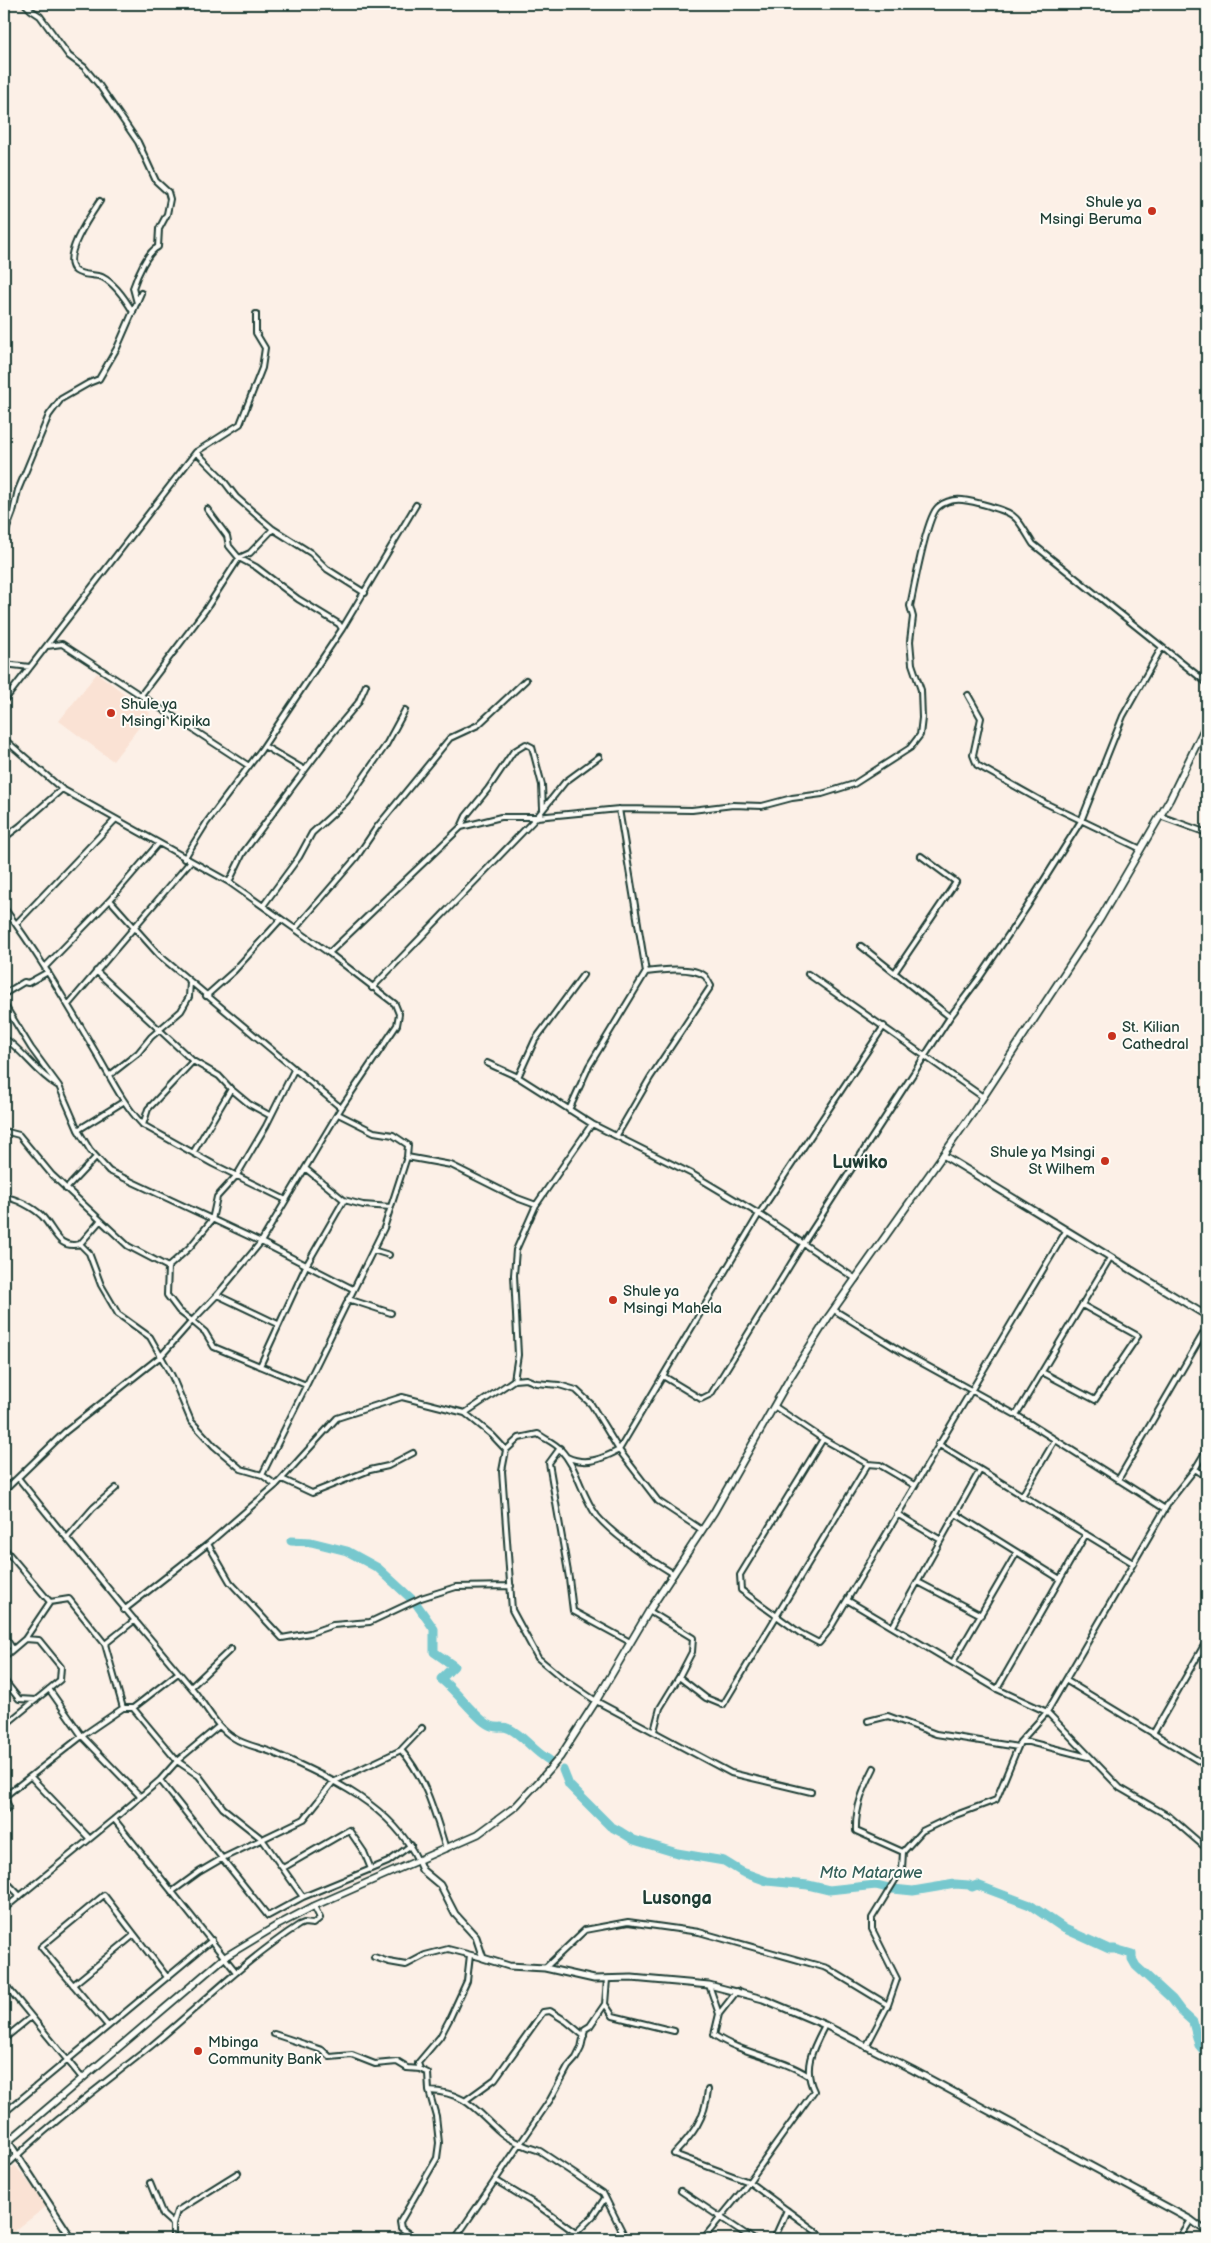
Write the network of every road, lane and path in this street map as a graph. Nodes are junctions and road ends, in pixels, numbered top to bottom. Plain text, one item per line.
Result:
1 (24, 4) edge
2 (100, 201) dead end
3 (141, 293) dead end
4 (137, 303) junction
5 (133, 312) junction
6 (256, 314) dead end
7 (196, 452) junction
8 (416, 505) dead end
9 (207, 509) dead end
10 (273, 529) junction
11 (4, 536) edge
12 (240, 558) junction
13 (365, 593) junction
14 (342, 629) junction
15 (47, 646) junction
16 (1162, 647) junction
17 (4, 664) edge
18 (30, 666) junction
19 (526, 680) dead end
20 (1207, 683) edge
21 (366, 685) dead end
22 (142, 695) junction
23 (968, 695) dead end
24 (4, 701) edge
25 (405, 710) dead end
26 (1207, 722) edge
27 (4, 739) edge
28 (264, 746) junction
29 (599, 757) dead end
30 (249, 766) junction
31 (305, 770) junction
32 (62, 789) junction
33 (543, 809) junction
34 (619, 809) junction
35 (1160, 816) junction
36 (537, 817) junction
37 (115, 820) junction
38 (1081, 821) junction
39 (461, 827) junction
40 (1207, 833) edge
41 (4, 838) edge
42 (158, 844) junction
43 (1142, 850) junction
44 (921, 856) dead end
45 (184, 859) junction
46 (190, 862) junction
47 (229, 882) junction
48 (110, 900) junction
49 (263, 906) junction
50 (4, 908) edge
51 (281, 919) junction
52 (16, 924) junction
53 (134, 925) junction
54 (295, 929) junction
55 (861, 946) dead end
56 (329, 953) junction
57 (45, 967) junction
58 (96, 971) junction
59 (48, 972) junction
60 (646, 972) junction
61 (894, 972) junction
62 (808, 974) dead end
63 (583, 975) dead end
64 (190, 982) junction
65 (372, 988) junction
66 (4, 994) edge
67 (206, 996) junction
68 (4, 1004) edge
69 (68, 1005) junction
70 (950, 1017) junction
71 (884, 1026) junction
72 (160, 1030) junction
73 (4, 1038) edge
74 (925, 1056) junction
75 (193, 1061) junction
76 (487, 1063) dead end
77 (294, 1070) junction
78 (110, 1075) junction
79 (518, 1077) junction
80 (59, 1086) junction
81 (230, 1088) junction
82 (983, 1097) junction
83 (123, 1102) junction
84 (341, 1108) junction
85 (569, 1110) junction
86 (338, 1114) junction
87 (271, 1116) junction
88 (592, 1124) junction
89 (143, 1125) junction
90 (78, 1130) junction
91 (4, 1131) edge
92 (617, 1135) junction
93 (193, 1153) junction
94 (944, 1155) junction
95 (96, 1157) junction
96 (407, 1157) junction
97 (306, 1169) junction
98 (237, 1175) junction
99 (66, 1189) junction
100 (4, 1197) edge
101 (286, 1200) junction
102 (344, 1200) junction
103 (536, 1205) junction
104 (391, 1207) junction
105 (759, 1214) junction
106 (212, 1220) junction
107 (100, 1221) junction
108 (1066, 1231) junction
109 (261, 1242) junction
110 (80, 1244) junction
111 (803, 1244) junction
112 (373, 1250) junction
113 (389, 1255) dead end
114 (1110, 1258) junction
115 (306, 1266) junction
116 (168, 1267) junction
117 (856, 1279) junction
118 (353, 1289) junction
119 (217, 1295) junction
120 (348, 1299) junction
121 (1082, 1306) junction
122 (834, 1310) junction
123 (391, 1313) dead end
124 (1207, 1316) edge
125 (192, 1321) junction
126 (278, 1324) junction
127 (1207, 1327) edge
128 (161, 1356) junction
129 (260, 1366) junction
130 (1042, 1372) junction
131 (662, 1376) junction
132 (514, 1380) junction
133 (306, 1385) junction
134 (970, 1389) junction
135 (774, 1406) junction
136 (465, 1412) junction
137 (1016, 1415) junction
138 (823, 1439) junction
139 (1055, 1440) junction
140 (938, 1444) junction
141 (560, 1448) junction
142 (1207, 1449) edge
143 (506, 1450) junction
144 (619, 1450) junction
145 (413, 1453) dead end
146 (566, 1456) junction
147 (868, 1464) junction
148 (1195, 1469) junction
149 (980, 1470) junction
150 (262, 1475) junction
151 (1207, 1477) edge
152 (282, 1478) junction
153 (19, 1479) junction
154 (1118, 1480) junction
155 (276, 1485) junction
156 (914, 1485) junction
157 (116, 1488) dead end
158 (4, 1491) edge
159 (1022, 1496) junction
160 (1165, 1509) junction
161 (897, 1514) junction
162 (956, 1514) junction
163 (702, 1530) junction
164 (1086, 1534) junction
165 (66, 1538) junction
166 (941, 1540) junction
167 (208, 1544) junction
168 (4, 1548) edge
169 (1017, 1552) junction
170 (1133, 1563) junction
171 (674, 1574) junction
172 (1060, 1579) junction
173 (918, 1582) junction
174 (511, 1586) junction
175 (847, 1600) junction
176 (50, 1602) junction
177 (124, 1610) junction
178 (649, 1610) junction
179 (779, 1615) junction
180 (980, 1615) junction
181 (135, 1620) junction
182 (893, 1626) junction
183 (4, 1636) edge
184 (25, 1639) junction
185 (1207, 1640) edge
186 (630, 1642) junction
187 (105, 1644) junction
188 (13, 1649) junction
189 (231, 1649) dead end
190 (4, 1657) edge
191 (953, 1662) junction
192 (178, 1673) junction
193 (679, 1677) junction
194 (4, 1680) edge
195 (1067, 1681) junction
196 (191, 1687) junction
197 (997, 1688) junction
198 (49, 1690) junction
199 (36, 1700) junction
200 (596, 1701) junction
201 (123, 1708) junction
202 (133, 1708) junction
203 (1047, 1712) junction
204 (868, 1721) dead end
205 (4, 1726) edge
206 (219, 1726) junction
207 (422, 1728) dead end
208 (654, 1731) junction
209 (1153, 1734) junction
210 (82, 1736) junction
211 (1019, 1745) junction
212 (401, 1750) junction
213 (1088, 1757) junction
214 (177, 1761) junction
215 (1207, 1766) edge
216 (874, 1768) dead end
217 (31, 1777) junction
218 (160, 1780) junction
219 (333, 1782) junction
220 (811, 1792) dead end
221 (140, 1796) junction
222 (4, 1811) edge
223 (114, 1820) junction
224 (90, 1838) junction
225 (262, 1839) junction
226 (411, 1846) junction
227 (446, 1849) junction
228 (1207, 1849) edge
229 (903, 1852) junction
230 (223, 1858) junction
231 (418, 1861) junction
232 (283, 1868) junction
233 (371, 1869) junction
234 (4, 1879) edge
235 (172, 1891) junction
236 (20, 1896) junction
237 (303, 1897) junction
238 (314, 1906) junction
239 (4, 1909) edge
240 (134, 1935) junction
241 (212, 1940) junction
242 (470, 1954) junction
243 (225, 1957) junction
244 (374, 1957) dead end
245 (483, 1958) junction
246 (545, 1968) junction
247 (236, 1972) junction
248 (168, 1977) junction
249 (607, 1979) junction
250 (4, 1983) edge
251 (73, 1984) junction
252 (709, 1985) junction
253 (737, 1991) junction
254 (605, 2004) junction
255 (888, 2005) junction
256 (719, 2014) junction
257 (32, 2017) junction
258 (825, 2025) junction
259 (108, 2026) junction
260 (674, 2031) dead end
261 (274, 2034) dead end
262 (584, 2036) junction
263 (4, 2039) edge
264 (866, 2047) junction
265 (67, 2060) junction
266 (420, 2069) junction
267 (807, 2075) junction
268 (82, 2078) junction
269 (708, 2090) dead end
270 (429, 2091) junction
271 (466, 2100) junction
272 (4, 2113) edge
273 (5, 2141) edge
274 (519, 2142) junction
275 (17, 2155) junction
276 (4, 2168) edge
277 (238, 2172) dead end
278 (496, 2180) junction
279 (749, 2182) junction
280 (150, 2183) dead end
281 (681, 2191) dead end
282 (605, 2198) junction
283 (787, 2210) junction
284 (720, 2218) junction
285 (1191, 2220) junction
286 (174, 2224) junction
287 (576, 2232) junction
288 (1207, 2232) edge
289 (72, 2239) edge
290 (173, 2239) edge
291 (416, 2239) edge
292 (455, 2239) edge
293 (584, 2239) edge
294 (626, 2239) edge
295 (703, 2239) edge
296 (753, 2239) edge
297 (774, 2239) edge
298 (826, 2239) edge
299 (1179, 2239) edge

1 - 4 street
2 - 5 street
3 - 4 street
4 - 5 street
5 - 11 street
6 - 7 street
7 - 10 street
7 - 15 street
8 - 13 street
9 - 12 street
10 - 12 street
10 - 13 street
12 - 14 street
12 - 22 street
13 - 14 street
14 - 28 street
15 - 18 street
15 - 22 street
16 - 20 street
16 - 34 street
16 - 38 street
17 - 18 street
18 - 24 street
19 - 54 street
21 - 31 street
22 - 30 street
23 - 38 street
25 - 49 street
26 - 35 main road
27 - 32 street
28 - 30 street
28 - 31 street
29 - 33 street
30 - 45 street
31 - 47 street
32 - 37 street
32 - 41 street
33 - 36 street
33 - 39 street
34 - 36 street
34 - 60 street
35 - 40 street
35 - 43 main road
36 - 39 street
36 - 65 street
37 - 42 street
37 - 52 street
38 - 43 street
38 - 70 street
39 - 56 street
42 - 45 street
42 - 48 street
43 - 82 main road
44 - 61 street
45 - 46 street
46 - 47 street
46 - 53 street
47 - 49 street
48 - 53 street
48 - 57 street
49 - 51 street
50 - 52 street
51 - 54 street
51 - 67 street
52 - 57 street
53 - 58 street
53 - 64 street
54 - 56 street
55 - 61 street
56 - 65 street
57 - 59 street
58 - 69 street
58 - 72 street
59 - 66 street
59 - 69 street
60 - 85 street
60 - 92 street
61 - 70 street
62 - 71 street
63 - 79 street
64 - 67 street
64 - 72 street
65 - 84 street
67 - 77 street
68 - 80 street
69 - 78 street
70 - 74 street
71 - 74 street
71 - 105 street
72 - 75 street
72 - 78 street
73 - 80 street
74 - 82 street
74 - 111 street
75 - 81 street
75 - 89 street
76 - 79 street
77 - 84 street
77 - 87 street
78 - 83 street
79 - 85 street
80 - 90 street
81 - 87 street
81 - 93 street
82 - 94 main road
83 - 89 street
83 - 90 street
84 - 86 street
85 - 88 street
86 - 96 street
86 - 97 street
87 - 98 street
88 - 92 street
88 - 103 street
89 - 93 street
90 - 95 street
91 - 99 street
92 - 105 street
93 - 98 street
94 - 108 street
94 - 117 main road
95 - 99 street
95 - 106 street
96 - 103 street
96 - 104 street
97 - 101 street
97 - 102 street
98 - 101 street
98 - 106 street
99 - 107 street
100 - 110 street
101 - 109 street
102 - 104 street
102 - 115 street
103 - 132 street
104 - 112 street
105 - 111 street
105 - 131 street
106 - 109 street
106 - 116 street
107 - 110 street
107 - 116 street
108 - 114 street
108 - 134 street
109 - 115 street
109 - 119 street
110 - 128 street
111 - 117 street
111 - 131 street
112 - 113 street
112 - 118 street
114 - 121 street
114 - 124 street
115 - 118 street
115 - 126 street
116 - 125 street
117 - 122 main road
118 - 120 street
119 - 125 street
119 - 126 street
120 - 123 street
120 - 133 street
121 - 130 street
121 - 130 street
122 - 134 street
122 - 135 main road
125 - 128 street
125 - 129 street
126 - 129 street
127 - 154 street
128 - 150 street
128 - 153 street
129 - 133 street
130 - 137 street
131 - 144 street
132 - 136 street
132 - 144 street
133 - 150 street
134 - 137 street
134 - 140 street
135 - 138 street
135 - 163 main road
136 - 143 street
136 - 152 street
137 - 139 street
138 - 147 street
138 - 179 street
139 - 154 street
139 - 159 street
140 - 149 street
140 - 156 street
141 - 143 street
141 - 146 street
141 - 186 street
142 - 148 street
143 - 174 street
144 - 146 street
144 - 163 street
145 - 152 street
146 - 171 street
147 - 156 street
147 - 179 street
148 - 151 street
148 - 160 street
149 - 159 street
149 - 162 street
150 - 155 street
152 - 155 street
153 - 158 street
153 - 165 street
154 - 160 street
155 - 167 street
156 - 161 street
157 - 165 street
159 - 164 street
160 - 170 street
161 - 166 street
161 - 175 street
162 - 166 street
162 - 169 street
163 - 171 main road
164 - 170 street
164 - 172 street
165 - 177 street
166 - 173 street
167 - 174 street
167 - 177 street
168 - 176 street
169 - 172 street
169 - 180 street
170 - 195 street
171 - 178 main road
172 - 197 street
173 - 180 street
173 - 182 street
174 - 200 street
175 - 179 street
175 - 182 street
176 - 184 street
176 - 187 street
177 - 181 street
178 - 186 main road
178 - 193 street
179 - 193 street
180 - 191 street
181 - 187 street
181 - 192 street
182 - 191 street
183 - 188 street
184 - 188 street
184 - 198 street
185 - 209 street
186 - 200 main road
187 - 201 street
188 - 190 street
189 - 196 street
191 - 197 street
192 - 196 street
192 - 202 street
193 - 208 street
194 - 199 street
195 - 203 street
195 - 209 street
196 - 206 street
197 - 203 street
198 - 199 street
198 - 210 street
199 - 205 street
200 - 208 street
200 - 227 main road
201 - 202 street
201 - 210 street
202 - 214 street
203 - 211 street
203 - 213 street
204 - 211 street
206 - 214 street
206 - 219 street
207 - 212 street
208 - 220 street
209 - 215 street
210 - 217 street
210 - 221 street
211 - 213 street
211 - 229 street
212 - 219 street
212 - 227 street
213 - 228 street
214 - 218 street
214 - 225 street
216 - 229 street
217 - 222 street
217 - 224 street
218 - 221 street
218 - 230 street
219 - 225 street
219 - 226 street
221 - 223 street
223 - 224 street
223 - 235 street
224 - 236 street
225 - 230 street
225 - 232 street
226 - 231 street
226 - 233 street
227 - 231 main road
229 - 255 street
230 - 235 street
230 - 237 street
231 - 238 main road
231 - 245 street
232 - 233 street
232 - 237 street
233 - 237 street
234 - 236 street
235 - 241 street
236 - 239 street
238 - 243 main road
238 - 247 street
240 - 248 street
240 - 251 street
240 - 251 street
241 - 243 street
241 - 248 street
242 - 244 street
242 - 245 street
242 - 266 street
243 - 247 street
243 - 268 main road
245 - 246 street
246 - 249 street
246 - 255 street
247 - 275 street
248 - 259 street
249 - 252 street
249 - 254 street
250 - 257 street
251 - 259 street
252 - 253 street
252 - 256 street
253 - 256 street
253 - 258 street
254 - 260 street
254 - 262 street
255 - 264 street
256 - 267 street
257 - 263 street
257 - 265 street
258 - 264 street
258 - 267 street
259 - 265 street
261 - 266 street
262 - 271 street
262 - 274 street
264 - 285 street
265 - 268 street
265 - 272 street
266 - 270 street
267 - 279 street
268 - 273 main road
269 - 279 street
270 - 271 street
270 - 291 street
271 - 274 street
273 - 275 street
274 - 278 street
274 - 282 street
275 - 276 street
275 - 289 street
277 - 286 street
278 - 287 street
278 - 292 street
279 - 283 street
279 - 284 street
280 - 286 street
281 - 284 street
282 - 287 street
282 - 294 street
283 - 297 street
283 - 298 street
284 - 295 street
284 - 296 street
285 - 288 street
285 - 299 street
286 - 290 street
287 - 293 street

